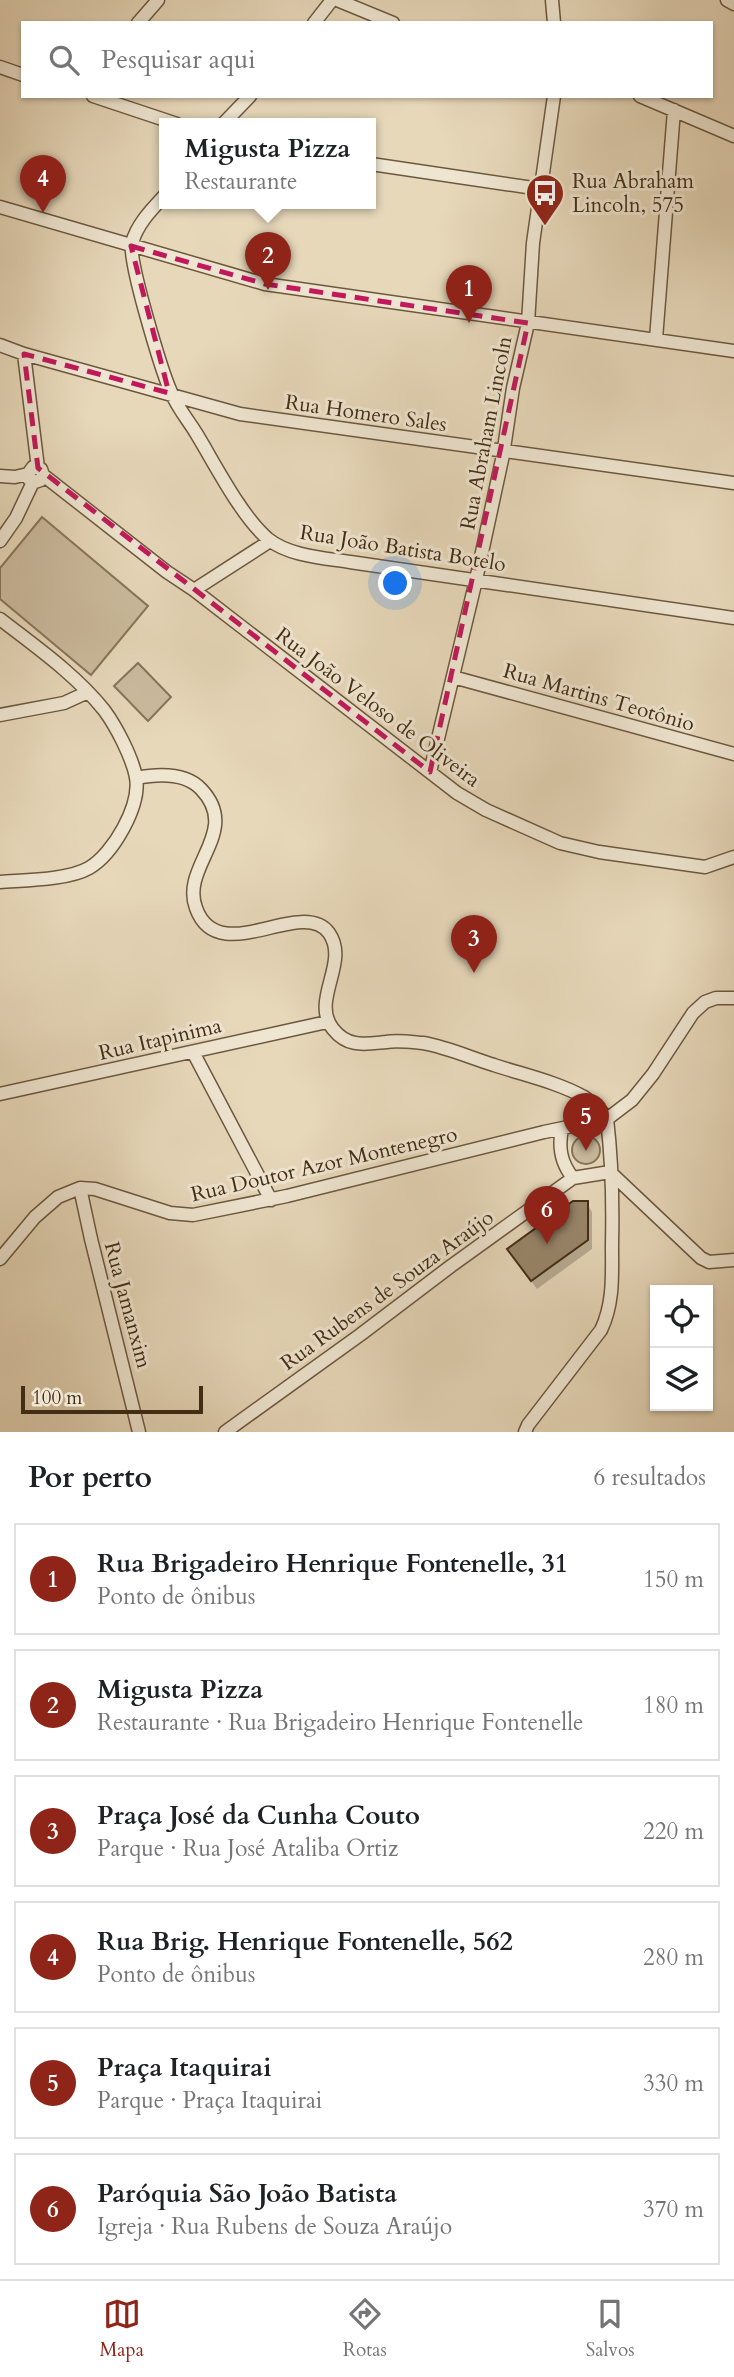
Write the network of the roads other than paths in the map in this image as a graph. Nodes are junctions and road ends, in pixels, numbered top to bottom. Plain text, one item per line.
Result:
1 (158, 0) edge
2 (335, 0) edge
3 (552, 0) edge
4 (727, 0) edge
5 (734, 4) edge
6 (140, 21) edge
7 (316, 21) edge
8 (388, 21) edge
9 (554, 21) edge
10 (0, 67) edge
11 (21, 74) edge
12 (99, 98) edge
13 (248, 98) edge
14 (554, 98) edge
15 (645, 98) edge
16 (674, 110) junction
17 (159, 118) edge
18 (229, 118) edge
19 (734, 136) edge
20 (376, 164) edge
21 (540, 189) junction
22 (159, 202) edge
23 (0, 207) edge
24 (131, 246) junction
25 (528, 323) junction
26 (656, 339) junction
27 (0, 345) edge
28 (734, 351) edge
29 (24, 354) junction
30 (172, 395) junction
31 (503, 452) junction
32 (36, 475) junction
33 (0, 476) edge
34 (734, 483) edge
35 (0, 541) edge
36 (270, 541) junction
37 (476, 580) junction
38 (194, 590) junction
39 (734, 618) edge
40 (0, 619) edge
41 (453, 677) junction
42 (88, 692) junction
43 (0, 715) edge
44 (734, 754) edge
45 (430, 772) junction
46 (136, 778) junction
47 (734, 857) edge
48 (0, 882) edge
49 (734, 998) edge
50 (327, 1022) junction
51 (193, 1052) junction
52 (0, 1094) edge
53 (607, 1119) junction
54 (562, 1129) junction
55 (610, 1172) junction
56 (573, 1178) junction
57 (80, 1188) junction
58 (271, 1200) junction
59 (0, 1259) edge
60 (734, 1259) edge
61 (139, 1432) edge
62 (225, 1432) edge
63 (525, 1432) edge

1 - 6 street
2 - 7 street
2 - 8 street
3 - 9 street
4 - 5 street
10 - 11 street
12 - 17 street
13 - 18 street
14 - 21 street, Rua Abraham Lincoln
15 - 16 street
16 - 19 street
16 - 26 street
20 - 21 street
21 - 25 street, Rua Abraham Lincoln
22 - 24 street
23 - 24 street
24 - 25 street
24 - 30 street, Rua João Batista Botelo
25 - 26 street
25 - 31 street, Rua Abraham Lincoln
26 - 28 street
27 - 29 street, Rua Homero Sales
29 - 30 street, Rua Homero Sales
29 - 32 street
30 - 31 street, Rua Homero Sales
30 - 36 street, Rua João Batista Botelo
31 - 34 street, Rua Homero Sales
31 - 37 street, Rua Abraham Lincoln
32 - 33 street
32 - 35 street
32 - 38 street, Rua João Veloso de Oliveira
36 - 37 street, Rua João Batista Botelo
36 - 38 street
37 - 39 street, Rua João Batista Botelo
37 - 41 street, Rua Abraham Lincoln
38 - 45 street, Rua João Veloso de Oliveira
40 - 42 street
41 - 44 street, Rua Martins Teotônio
41 - 45 street, Rua Abraham Lincoln
42 - 43 street
42 - 46 street
45 - 47 street, Rua João Veloso de Oliveira
46 - 48 street
46 - 50 street
49 - 53 street
50 - 51 street, Rua Itapinima
50 - 53 street
51 - 52 street, Rua Itapinima
51 - 58 street
53 - 54 street, Rua Doutor Azor Montenegro
53 - 55 street
54 - 56 street
54 - 58 street, Rua Doutor Azor Montenegro
55 - 56 street
55 - 60 street
55 - 63 street
56 - 62 street, Rua Rubens de Souza Araújo
57 - 58 street, Rua Doutor Azor Montenegro
57 - 59 street
57 - 61 street, Rua Jamanxim

